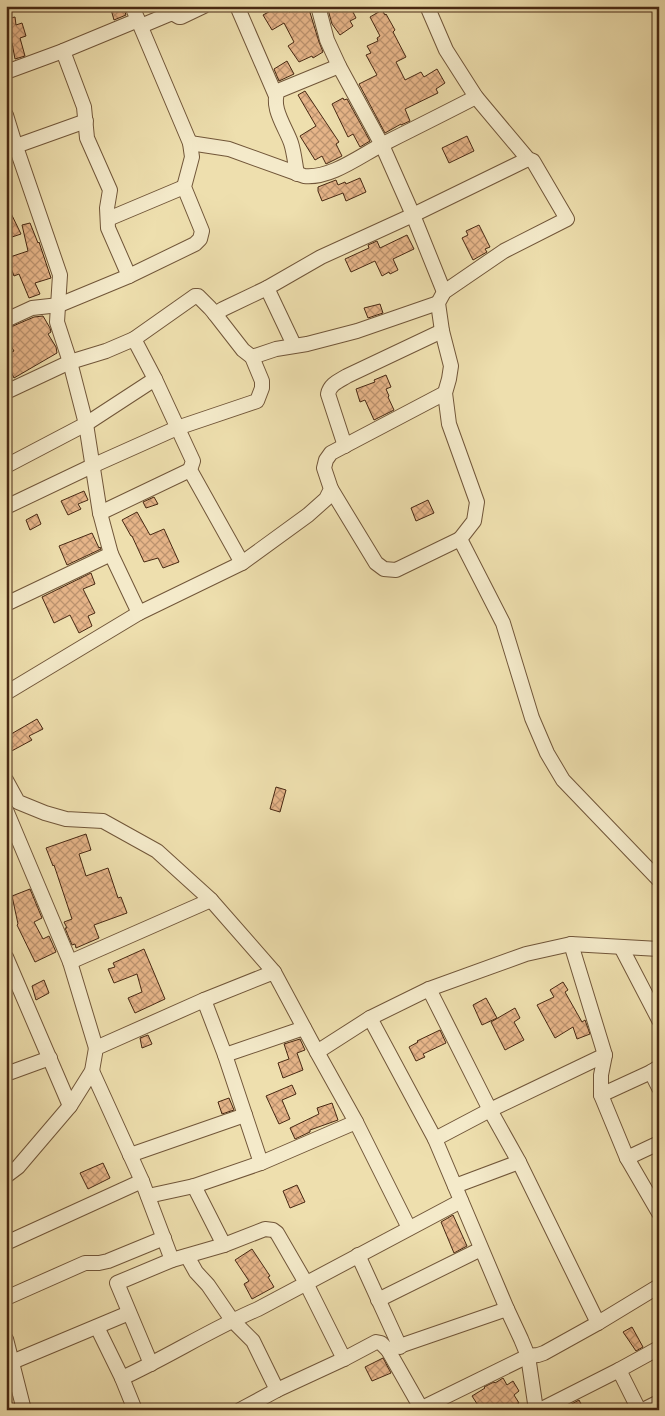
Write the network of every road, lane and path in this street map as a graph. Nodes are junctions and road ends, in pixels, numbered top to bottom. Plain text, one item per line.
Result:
1 (132, 6) edge
2 (204, 6) edge
3 (237, 6) edge
4 (318, 6) edge
5 (427, 6) edge
6 (139, 23) junction
7 (63, 51) junction
8 (339, 66) junction
9 (6, 72) edge
10 (276, 96) junction
11 (476, 97) junction
12 (6, 115) edge
13 (86, 121) junction
14 (190, 143) junction
15 (12, 144) edge
16 (382, 145) junction
17 (528, 160) junction
18 (297, 174) junction
19 (184, 187) junction
20 (413, 215) junction
21 (108, 219) junction
22 (129, 276) junction
23 (267, 288) junction
24 (441, 298) junction
25 (59, 305) junction
26 (215, 314) junction
27 (6, 320) edge
28 (442, 330) junction
29 (134, 339) junction
30 (294, 345) junction
31 (252, 356) junction
32 (70, 362) junction
33 (155, 380) junction
34 (6, 392) edge
35 (445, 393) junction
36 (86, 424) junction
37 (177, 428) junction
38 (345, 446) junction
39 (6, 466) edge
40 (92, 466) junction
41 (190, 470) junction
42 (331, 489) junction
43 (6, 507) edge
44 (100, 514) junction
45 (460, 539) junction
46 (111, 554) junction
47 (242, 563) junction
48 (6, 604) edge
49 (138, 613) junction
50 (6, 693) edge
51 (6, 780) edge
52 (10, 807) edge
53 (659, 880) edge
54 (211, 900) junction
55 (571, 944) junction
56 (621, 947) junction
57 (659, 949) edge
58 (7, 961) edge
59 (70, 962) junction
60 (274, 972) junction
61 (429, 989) junction
62 (204, 1000) junction
63 (370, 1018) junction
64 (659, 1020) edge
65 (304, 1028) junction
66 (96, 1048) junction
67 (317, 1052) junction
68 (225, 1055) junction
69 (604, 1055) junction
70 (50, 1058) junction
71 (655, 1069) edge
72 (92, 1071) junction
73 (6, 1074) edge
74 (659, 1088) edge
75 (601, 1095) junction
76 (70, 1106) junction
77 (490, 1110) junction
78 (245, 1115) junction
79 (356, 1122) junction
80 (434, 1139) junction
81 (659, 1143) edge
82 (130, 1154) junction
83 (627, 1158) junction
84 (519, 1162) junction
85 (261, 1163) junction
86 (6, 1176) edge
87 (142, 1181) junction
88 (194, 1186) junction
89 (455, 1186) junction
90 (148, 1196) junction
91 (461, 1201) junction
92 (659, 1213) edge
93 (410, 1228) junction
94 (164, 1238) junction
95 (6, 1243) edge
96 (224, 1245) junction
97 (481, 1249) junction
98 (358, 1255) junction
99 (187, 1256) junction
100 (172, 1260) junction
101 (108, 1261) junction
102 (117, 1283) junction
103 (306, 1284) junction
104 (659, 1286) edge
105 (6, 1298) edge
106 (378, 1300) junction
107 (507, 1309) junction
108 (129, 1313) junction
109 (232, 1320) junction
110 (598, 1323) junction
111 (97, 1327) junction
112 (6, 1338) edge
113 (659, 1348) edge
114 (394, 1349) junction
115 (528, 1356) junction
116 (344, 1359) junction
117 (12, 1362) junction
118 (151, 1364) junction
119 (619, 1370) junction
120 (122, 1378) junction
121 (277, 1390) junction
122 (659, 1402) edge
123 (419, 1409) edge
124 (24, 1410) edge
125 (135, 1410) edge
126 (240, 1410) edge
127 (536, 1410) edge
128 (540, 1410) edge
129 (639, 1410) edge
130 (643, 1410) edge

1 - 6 street
2 - 6 street
3 - 10 street
4 - 8 street
5 - 11 street
6 - 7 street
6 - 14 street
7 - 9 street
7 - 13 street
8 - 10 street
8 - 16 street
10 - 18 street
11 - 16 street
11 - 17 street
12 - 15 street
13 - 15 street
13 - 21 street
14 - 18 street
14 - 19 street
15 - 25 street
16 - 18 street
16 - 20 street
17 - 20 street
17 - 24 street
19 - 21 street
19 - 22 street
20 - 23 street
20 - 24 street
21 - 22 street
22 - 25 street
23 - 26 street
23 - 30 street
24 - 28 street
24 - 30 street
25 - 27 street
25 - 32 street
26 - 29 street
26 - 31 street
28 - 35 street
28 - 38 street
29 - 32 street
29 - 33 street
30 - 31 street
31 - 37 street
32 - 34 street
32 - 36 street
33 - 36 street
33 - 37 street
35 - 38 street
35 - 45 street
36 - 39 street
36 - 40 street
37 - 40 street
37 - 41 street
38 - 42 street
40 - 43 street
40 - 44 street
41 - 44 street
41 - 47 street
42 - 45 street
42 - 47 street
44 - 46 street
45 - 53 street
46 - 48 street
46 - 49 street
47 - 49 street
49 - 50 street
51 - 52 street
52 - 54 street
52 - 59 street
54 - 59 street
54 - 60 street
55 - 56 street
55 - 61 street
55 - 69 street
56 - 57 street
56 - 64 street
58 - 70 street
59 - 66 street
60 - 62 street
60 - 65 street
61 - 63 street
61 - 77 street
62 - 66 street
62 - 68 street
63 - 67 street
63 - 80 street
65 - 67 street
65 - 68 street
66 - 72 street
67 - 79 street
68 - 78 street
69 - 75 street
69 - 77 street
70 - 73 street
70 - 76 street
71 - 74 street
71 - 75 street
72 - 76 street
72 - 82 street
75 - 83 street
76 - 86 street
77 - 80 street
77 - 84 street
78 - 82 street
78 - 85 street
79 - 85 street
79 - 93 street
80 - 89 street
81 - 83 street
82 - 87 street
83 - 92 street
84 - 89 street
84 - 110 street
85 - 88 street
87 - 90 street
87 - 95 street
88 - 90 street
88 - 96 street
89 - 91 street
90 - 94 street
91 - 93 street
91 - 97 street
93 - 98 street
94 - 100 street
94 - 101 street
96 - 99 street
96 - 103 street
97 - 106 street
97 - 107 street
98 - 103 street
98 - 106 street
99 - 100 street
99 - 109 street
100 - 102 street
101 - 102 street
101 - 105 street
102 - 108 street
103 - 109 street
103 - 116 street
104 - 110 street
106 - 114 street
107 - 114 street
107 - 115 street
108 - 111 street
108 - 118 street
109 - 118 street
109 - 121 street
110 - 115 street
111 - 117 street
111 - 120 street
112 - 117 street
113 - 119 street
114 - 116 street
114 - 123 street
115 - 123 street
115 - 127 street
116 - 121 street
117 - 124 street
118 - 120 street
119 - 128 street
119 - 129 street
120 - 125 street
121 - 126 street
122 - 130 street

